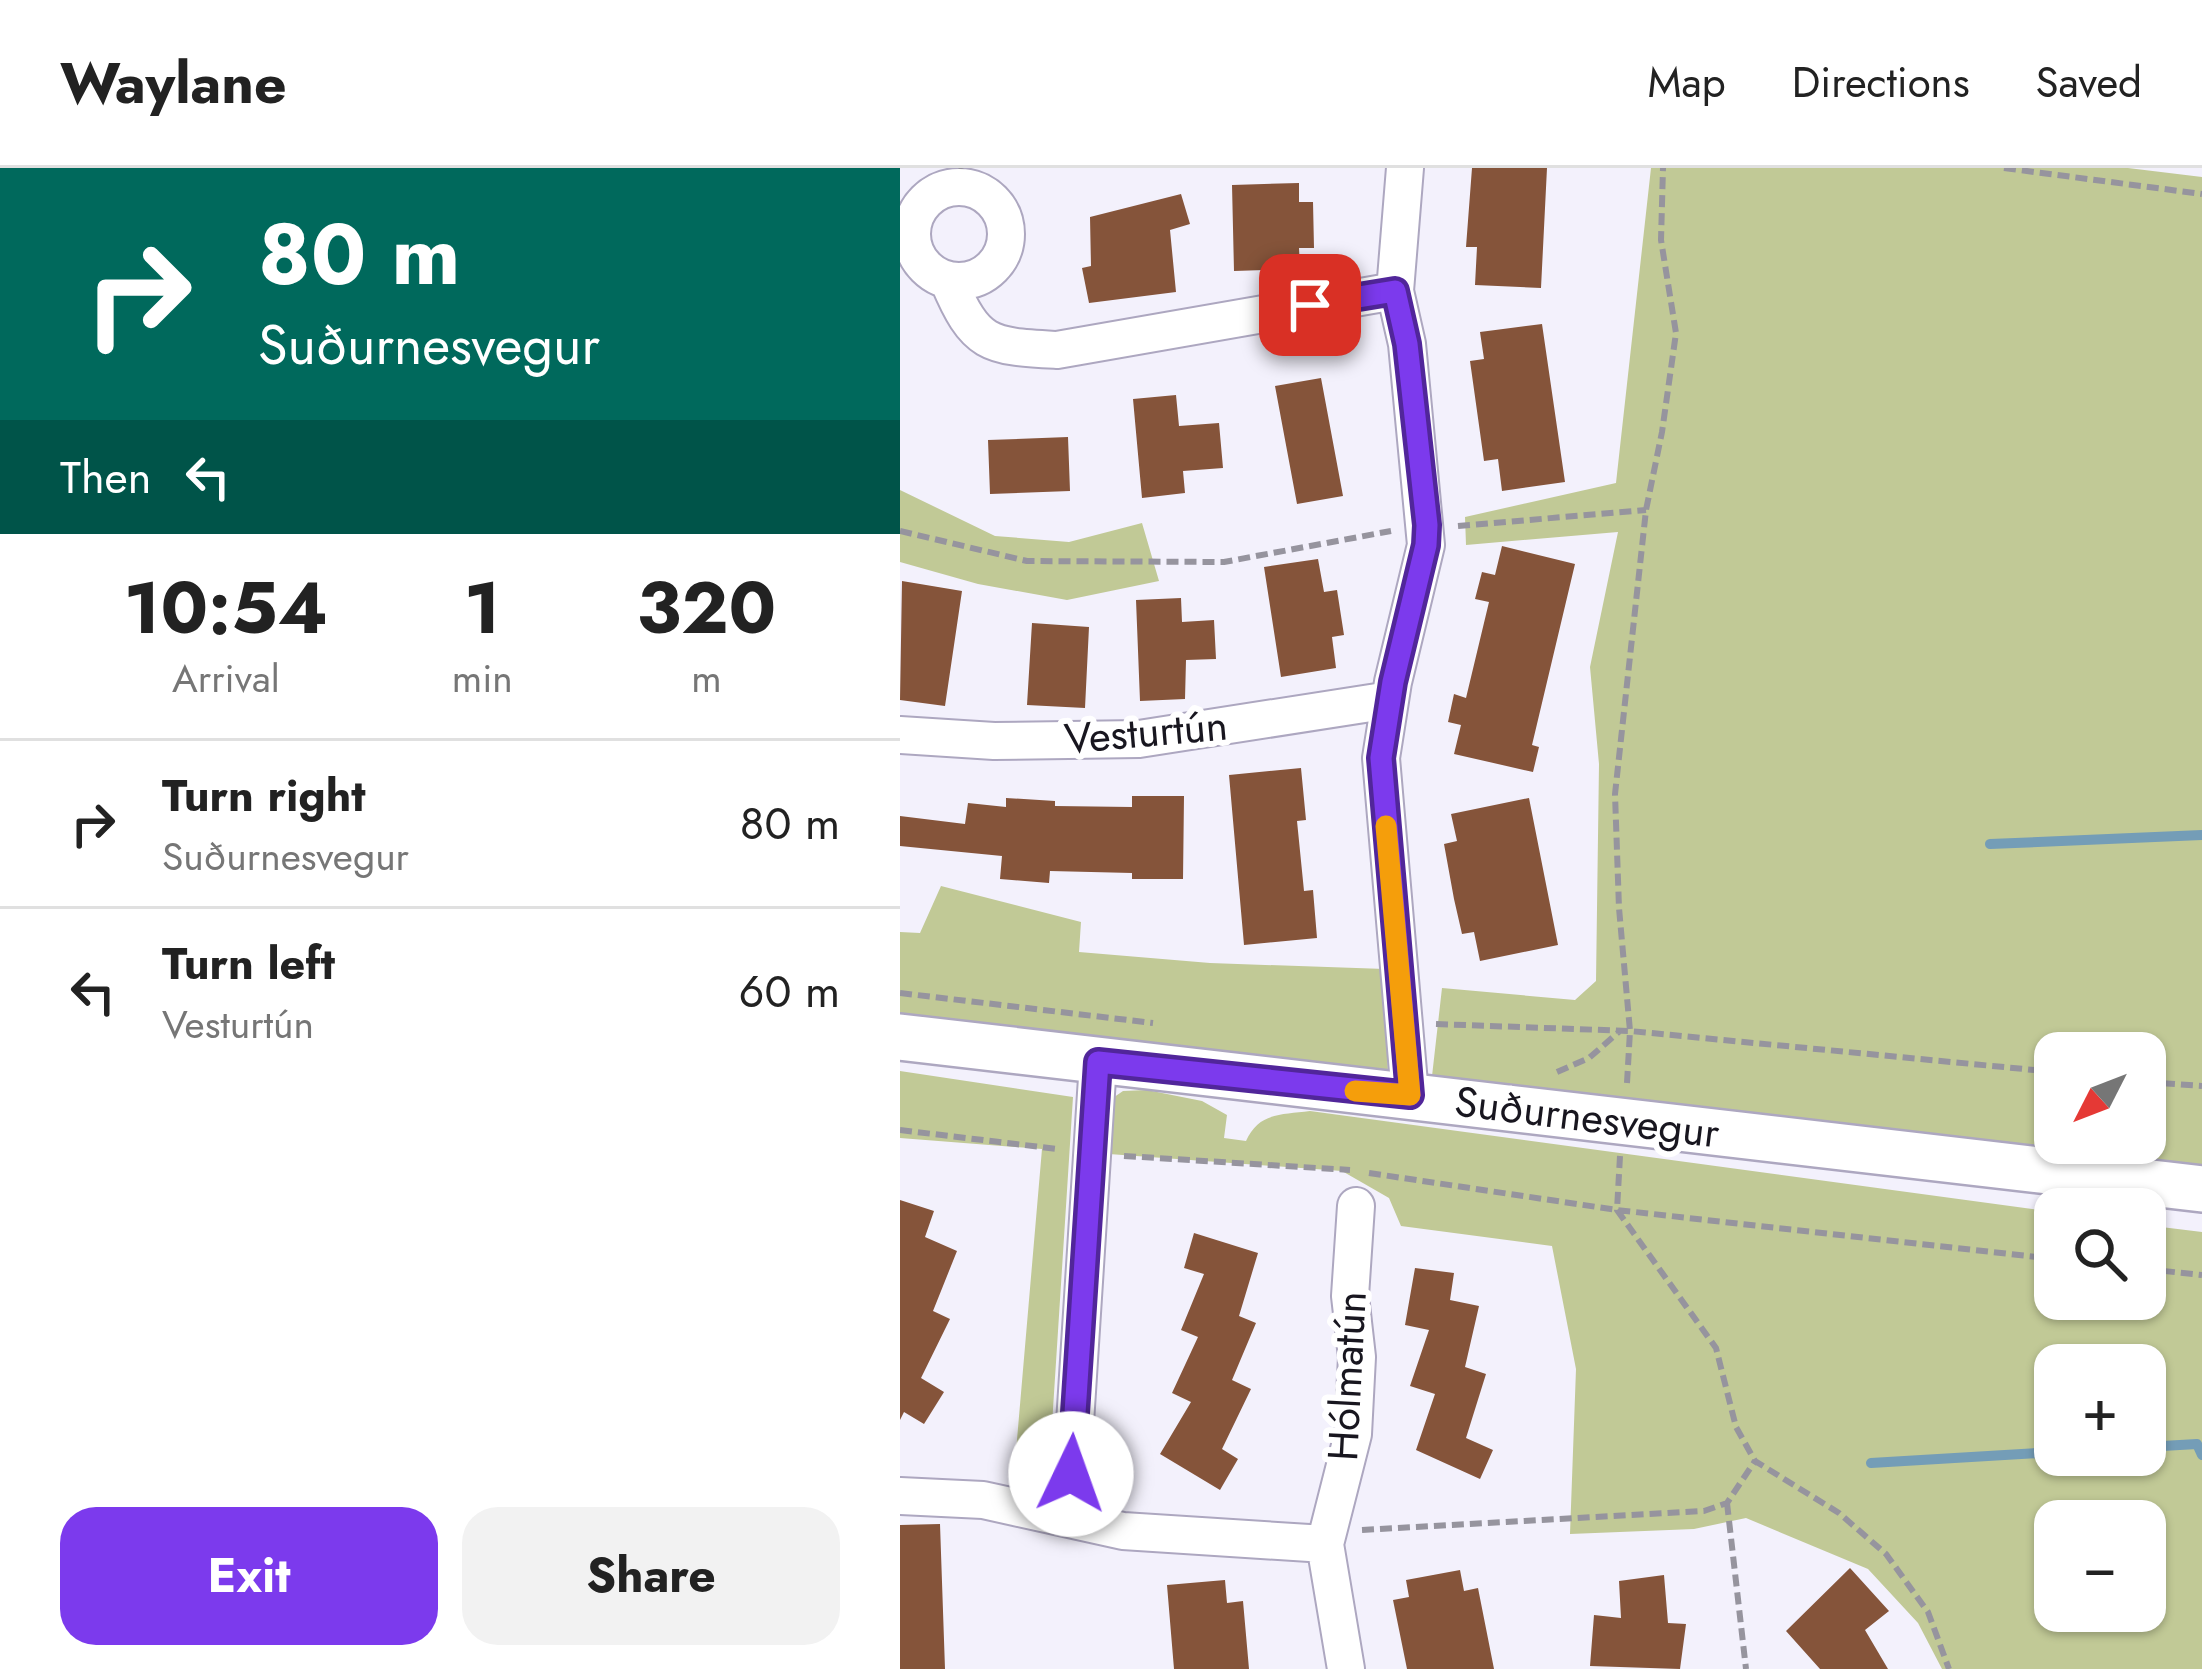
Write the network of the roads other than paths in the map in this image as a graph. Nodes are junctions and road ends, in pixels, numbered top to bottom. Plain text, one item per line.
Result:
1 (1405, 168) edge
2 (958, 177) edge
3 (948, 280) junction
4 (1395, 291) junction
5 (1390, 700) junction
6 (900, 735) edge
7 (900, 1037) edge
8 (1098, 1062) junction
9 (1410, 1095) junction
10 (2202, 1190) edge
11 (1356, 1206) dead end
12 (900, 1496) edge
13 (1069, 1517) junction
14 (1327, 1538) junction
15 (1346, 1669) edge

1 - 4 street
2 - 3 street
2 - 3 street
3 - 4 street
4 - 5 street
5 - 6 street, Vesturtún
5 - 9 street
7 - 8 street, Suðurnesvegur
8 - 9 street, Suðurnesvegur
8 - 13 street
9 - 10 street, Suðurnesvegur
11 - 14 street, Hólmatún
12 - 13 street
13 - 14 street
14 - 15 street, Hólmatún

